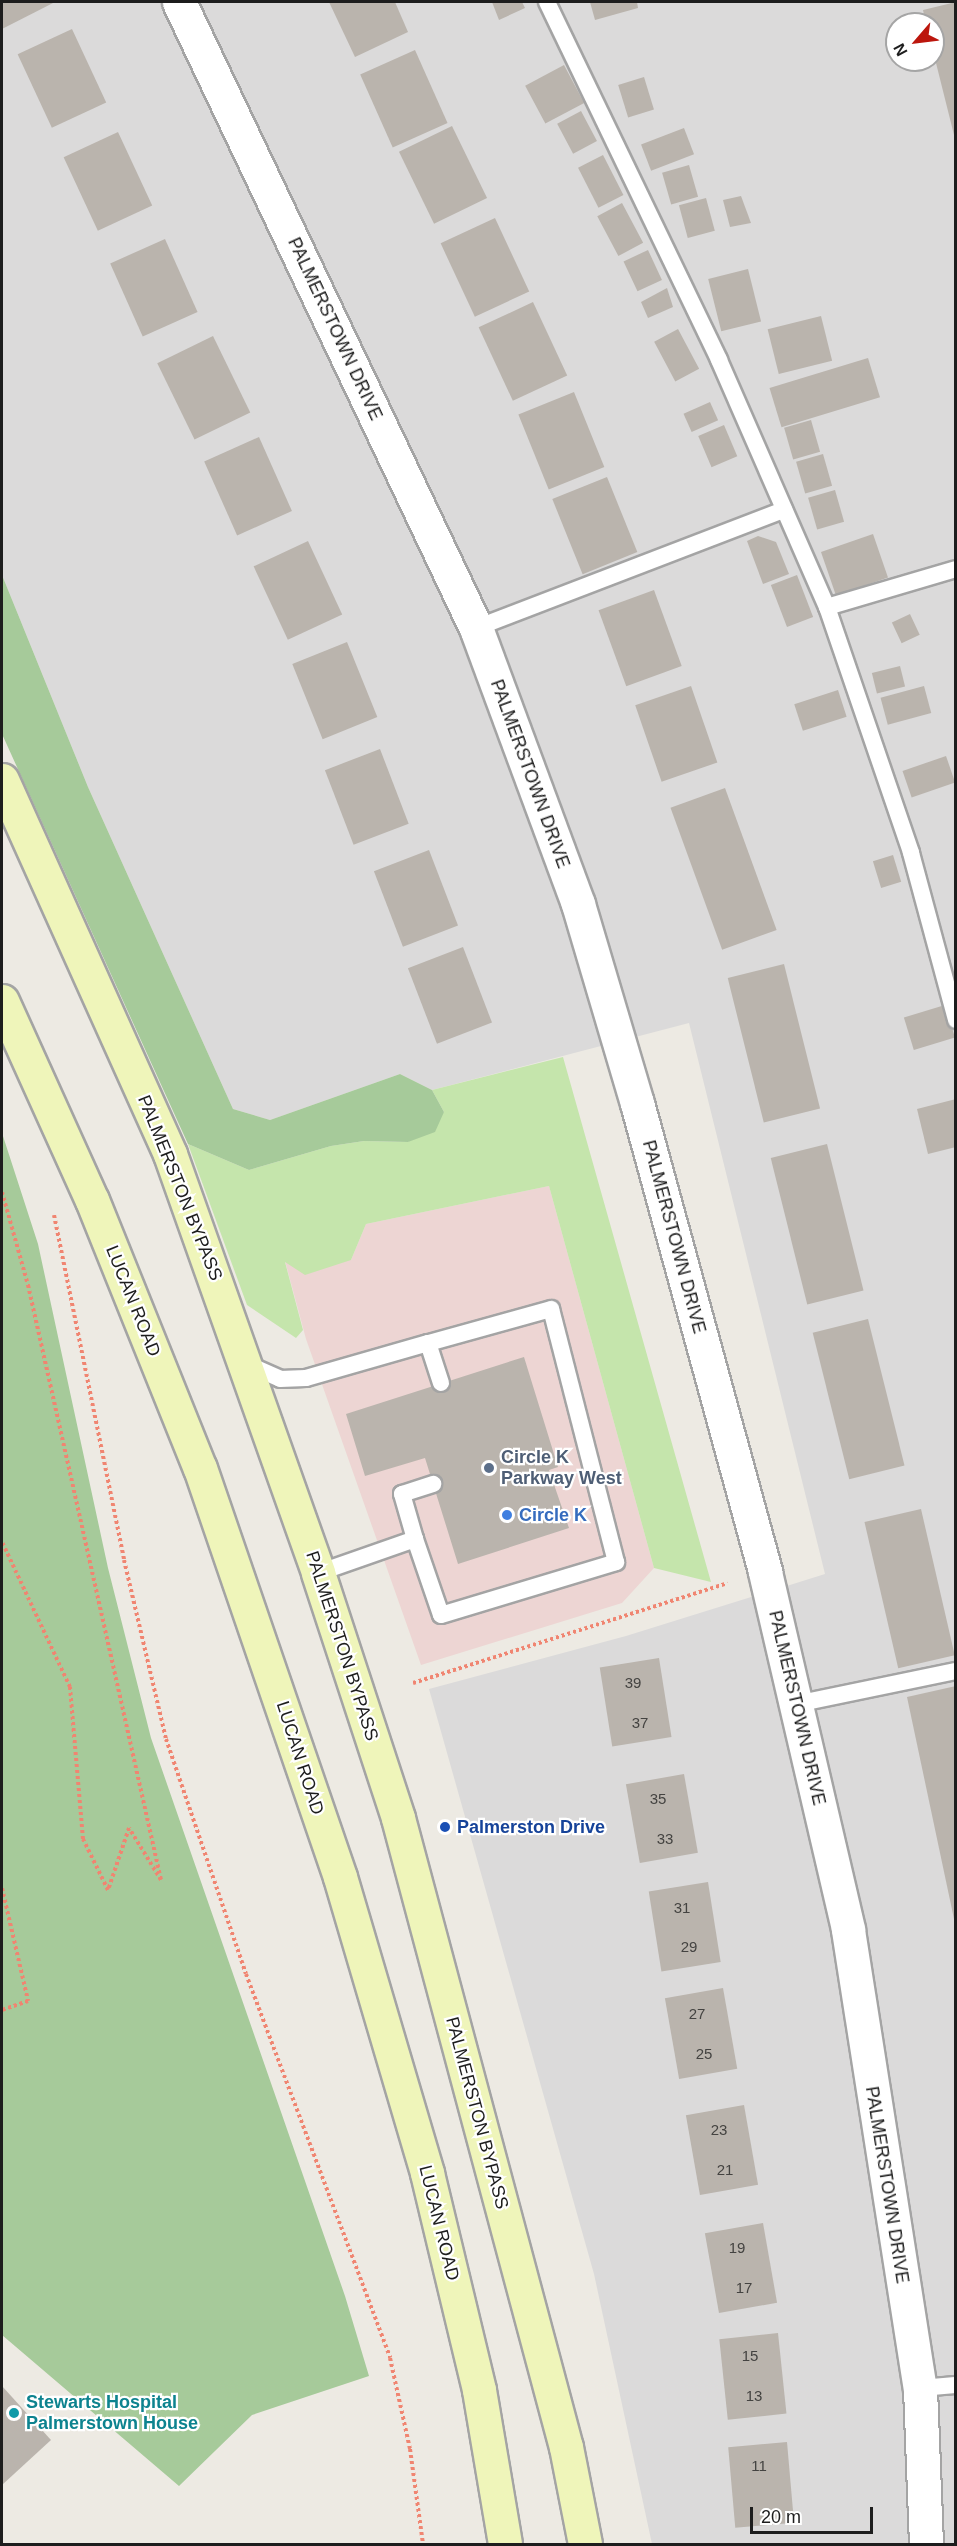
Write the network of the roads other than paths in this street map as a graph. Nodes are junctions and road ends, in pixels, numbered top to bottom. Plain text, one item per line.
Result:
1 (179, 2) edge
2 (547, 2) edge
3 (784, 510) junction
4 (956, 569) edge
5 (827, 607) junction
6 (476, 628) junction
7 (2, 780) edge
8 (2, 1001) edge
9 (956, 1020) edge
10 (428, 1343) junction
11 (247, 1364) junction
12 (441, 1383) dead end
13 (433, 1484) dead end
14 (415, 1539) junction
15 (318, 1573) junction
16 (956, 1671) edge
17 (795, 1704) junction
18 (956, 2385) edge
19 (920, 2388) junction
20 (505, 2544) edge
21 (585, 2544) edge
22 (926, 2544) edge

1 - 6 street, PALMERSTOWN DRIVE
2 - 3 lane
3 - 5 lane
3 - 6 lane
4 - 5 lane
5 - 9 lane
6 - 17 street, PALMERSTOWN DRIVE
7 - 11 main road, PALMERSTON BYPASS
8 - 20 main road, LUCAN ROAD
10 - 11 lane
10 - 12 lane
10 - 14 lane
11 - 15 main road, PALMERSTON BYPASS
13 - 14 lane
14 - 15 lane
15 - 21 main road, PALMERSTON BYPASS
16 - 17 lane
17 - 19 street, PALMERSTOWN DRIVE
18 - 19 lane
19 - 22 street, PALMERSTOWN DRIVE

